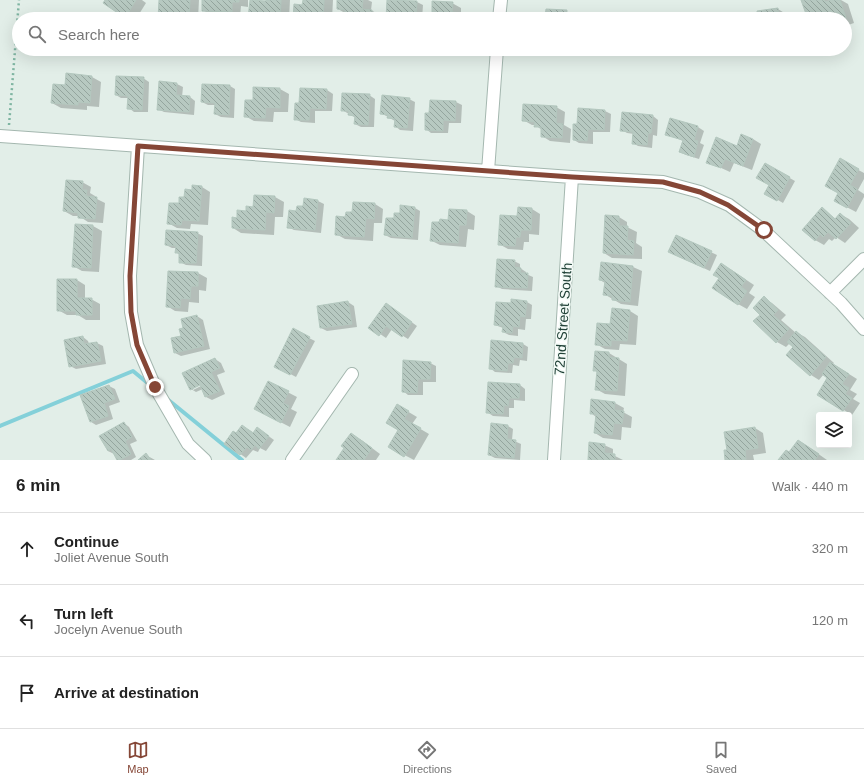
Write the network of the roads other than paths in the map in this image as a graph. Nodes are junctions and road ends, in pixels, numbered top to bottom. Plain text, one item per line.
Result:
1 (501, 0) edge
2 (500, 12) edge
3 (496, 56) edge
4 (4, 137) edge
5 (138, 146) junction
6 (488, 171) junction
7 (572, 177) junction
8 (864, 258) edge
9 (830, 293) junction
10 (864, 329) edge
11 (352, 374) dead end
12 (205, 460) edge
13 (292, 460) edge
14 (554, 460) edge

1 - 2 street
3 - 6 street
4 - 5 street
5 - 6 street
5 - 12 street
6 - 7 street
7 - 9 street
7 - 14 street, 72nd Street South
8 - 9 street
9 - 10 street
11 - 13 street

